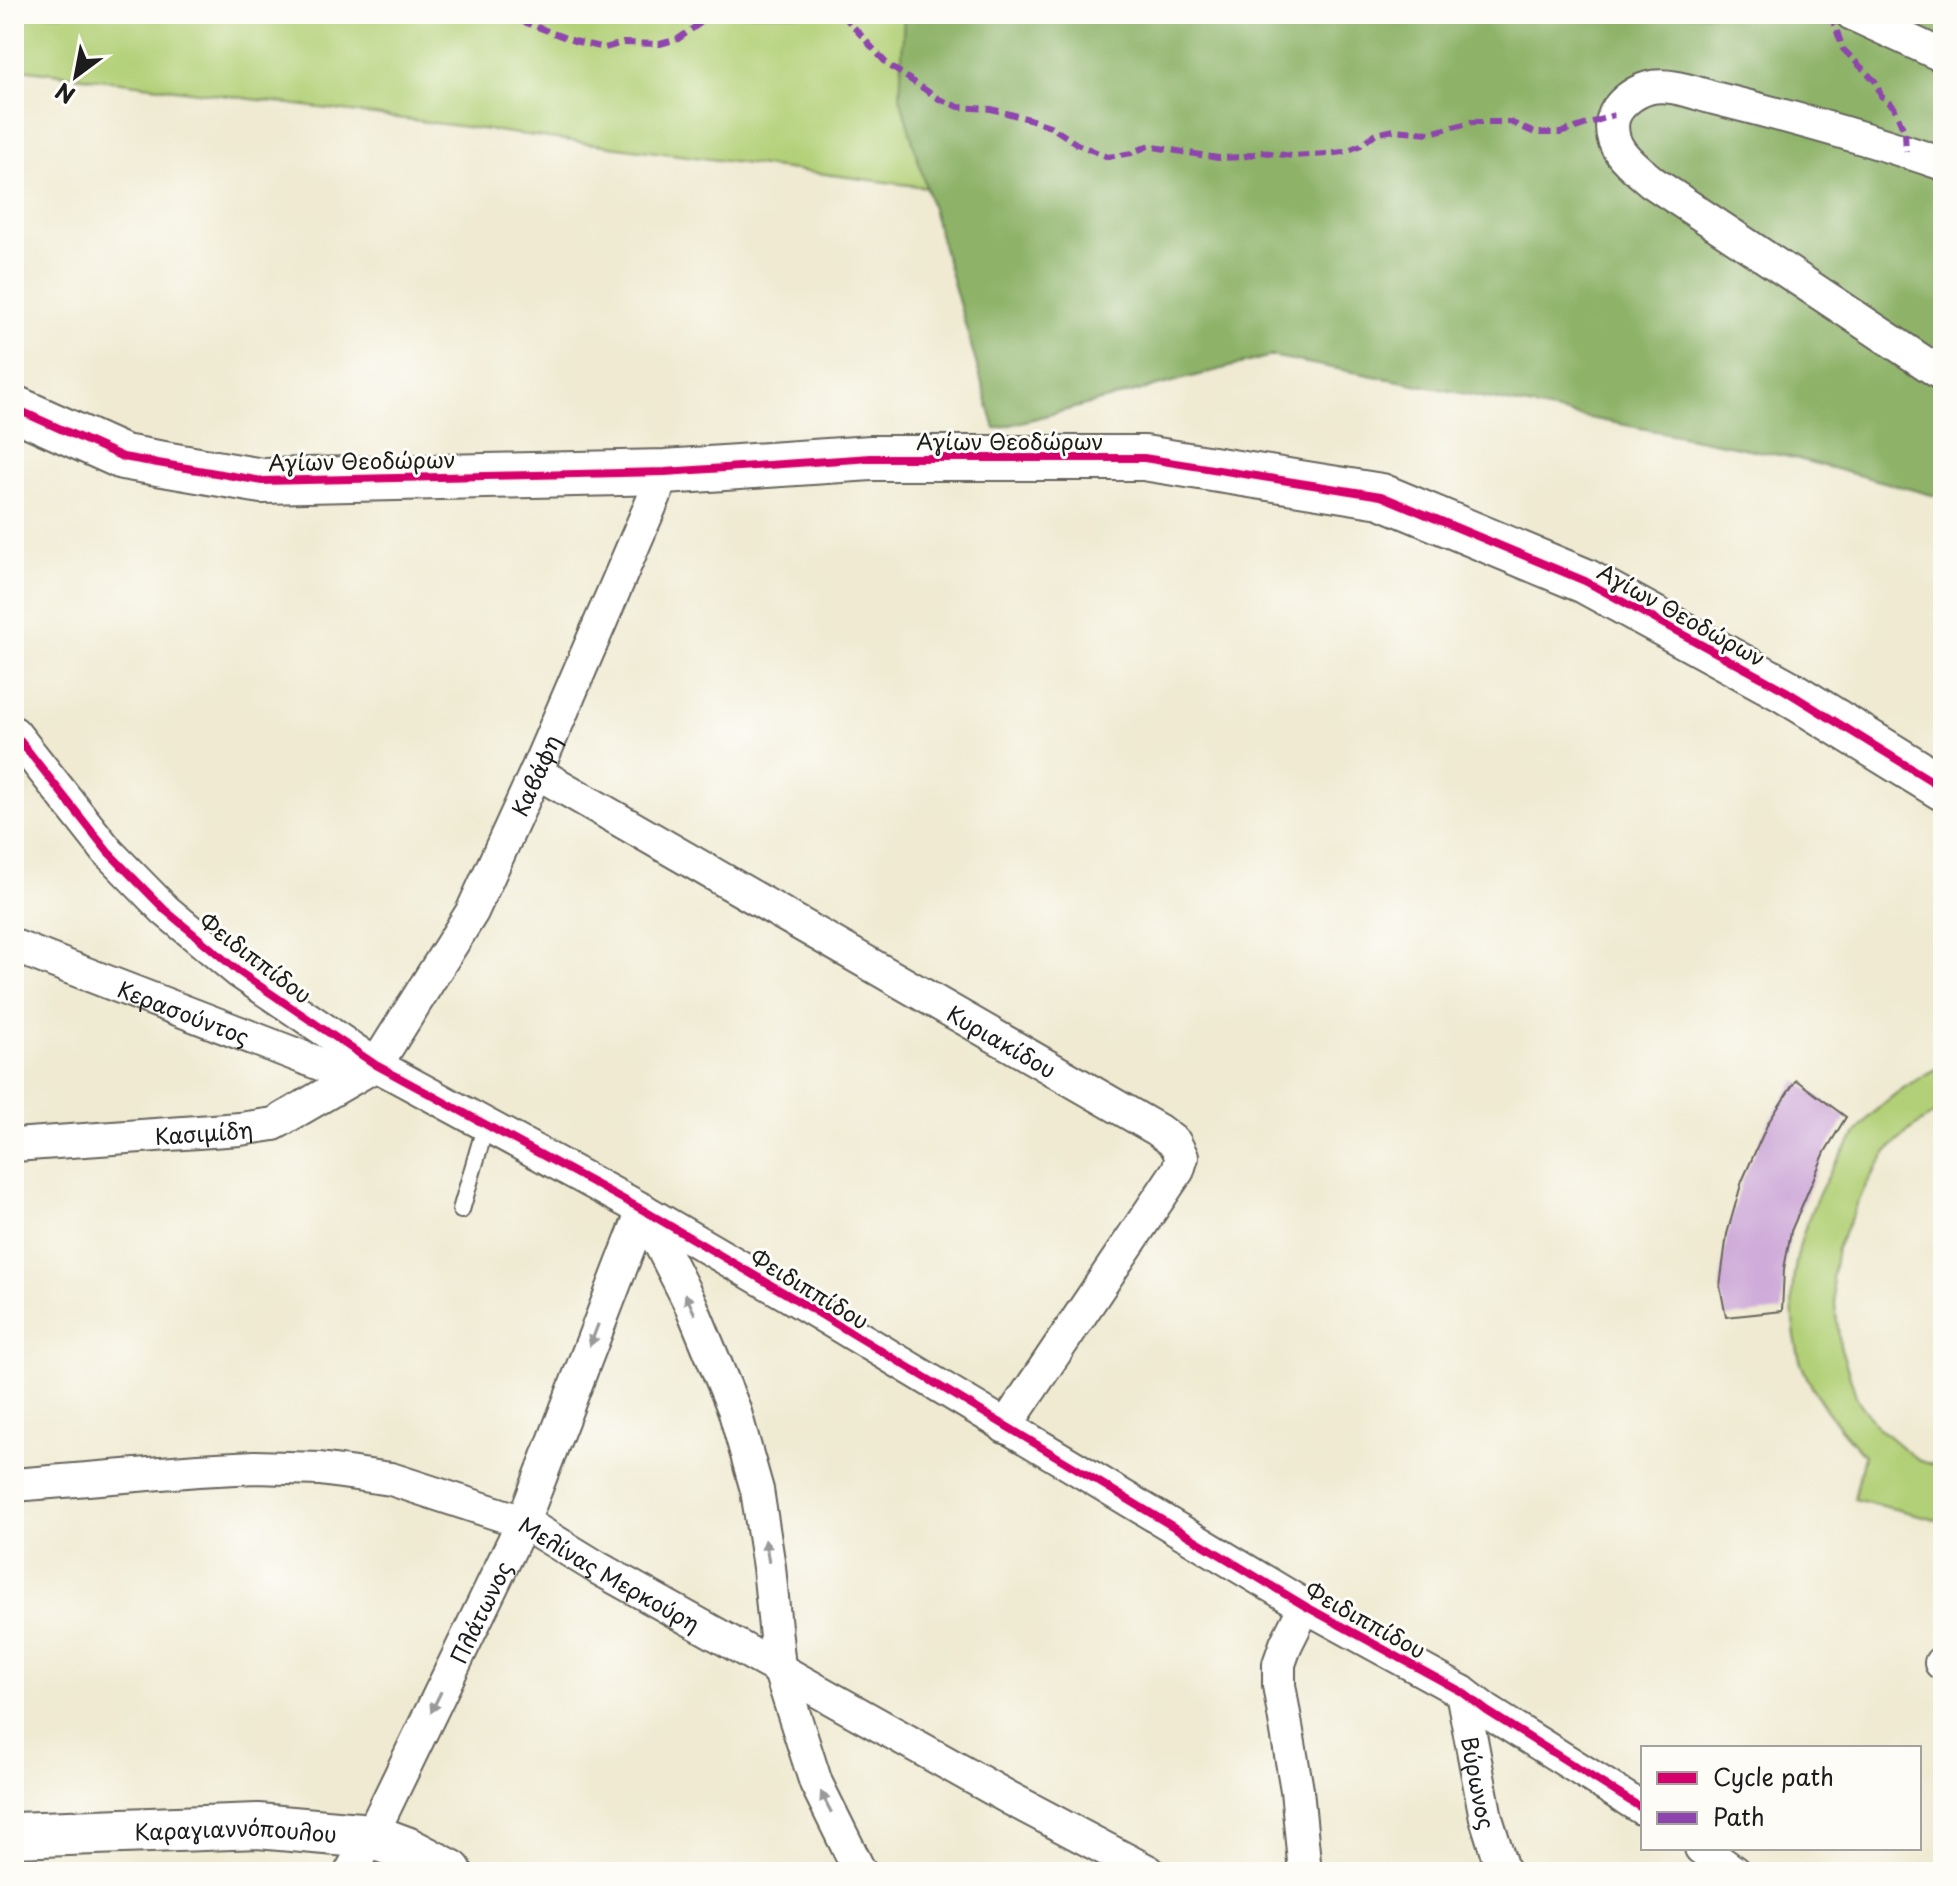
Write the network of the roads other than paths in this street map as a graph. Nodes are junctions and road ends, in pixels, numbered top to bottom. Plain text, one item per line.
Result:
1 (1852, 14) edge
2 (1943, 56) edge
3 (1943, 164) edge
4 (1943, 375) edge
5 (14, 408) edge
6 (665, 472) junction
7 (14, 733) edge
8 (536, 772) junction
9 (1943, 788) edge
10 (14, 946) edge
11 (365, 1071) junction
12 (486, 1124) junction
13 (14, 1145) edge
14 (461, 1210) dead end
15 (643, 1210) junction
16 (1005, 1427) junction
17 (14, 1485) edge
18 (523, 1522) junction
19 (1305, 1606) junction
20 (779, 1668) junction
21 (1462, 1692) junction
22 (1641, 1808) edge
23 (14, 1835) edge
24 (1704, 1850) edge
25 (361, 1854) edge
26 (450, 1872) edge
27 (860, 1872) edge
28 (1149, 1872) edge
29 (1305, 1872) edge
30 (1503, 1872) edge
31 (1734, 1872) edge

1 - 2 street
3 - 4 street
5 - 6 street, Αγίων Θεοδώρων
6 - 8 street, Καβάφη
6 - 9 street, Αγίων Θεοδώρων
7 - 11 street, Φειδιππίδου
8 - 11 street, Καβάφη
8 - 16 street, Κυριακίδου
10 - 11 street, Κερασούντος
11 - 12 street, Φειδιππίδου
11 - 13 street, Κασιμίδη
12 - 14 lane
12 - 15 street, Φειδιππίδου
15 - 16 street, Φειδιππίδου
15 -> 18 street, Πλάτωνος
20 -> 15 street
16 - 19 street, Φειδιππίδου
17 - 18 street, Μελίνας Μερκούρη
18 - 20 street, Μελίνας Μερκούρη
18 -> 25 street, Πλάτωνος
19 - 21 street, Φειδιππίδου
19 - 29 street
27 -> 20 street
20 - 28 street, Μελίνας Μερκούρη
21 - 22 street, Φειδιππίδου
21 - 30 street, Βύρωνος
23 - 25 street, Καραγιαννόπουλου
24 - 31 street
25 - 26 street, Καραγιαννόπουλου

